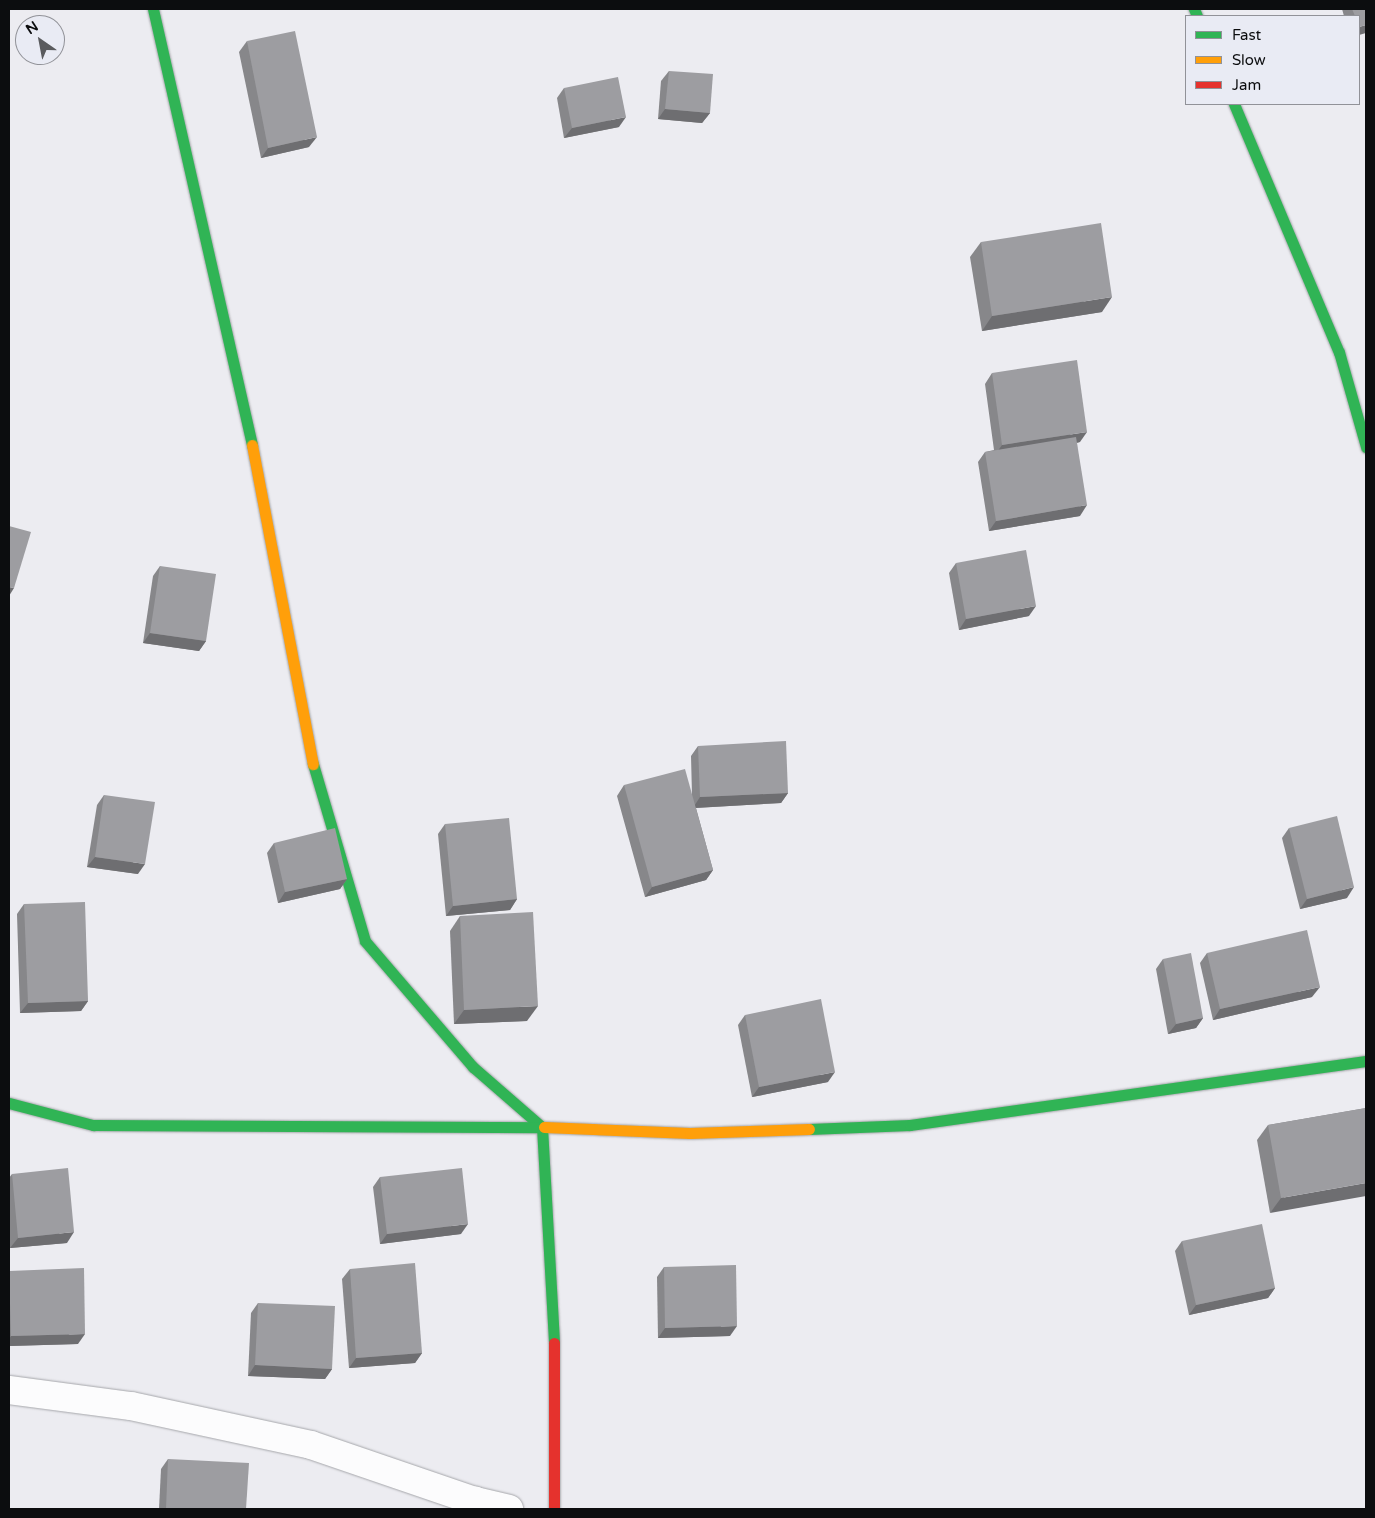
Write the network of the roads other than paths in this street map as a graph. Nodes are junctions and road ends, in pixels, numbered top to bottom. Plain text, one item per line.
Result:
1 (153, 9) edge
2 (1234, 105) edge
3 (1366, 447) edge
4 (1366, 1061) edge
5 (9, 1104) edge
6 (542, 1127) junction
7 (9, 1390) edge
8 (473, 1505) edge
9 (509, 1509) edge
10 (554, 1509) edge

1 - 6 street
2 - 3 street
4 - 6 street
5 - 6 street
6 - 10 street
7 - 8 street
8 - 9 street

